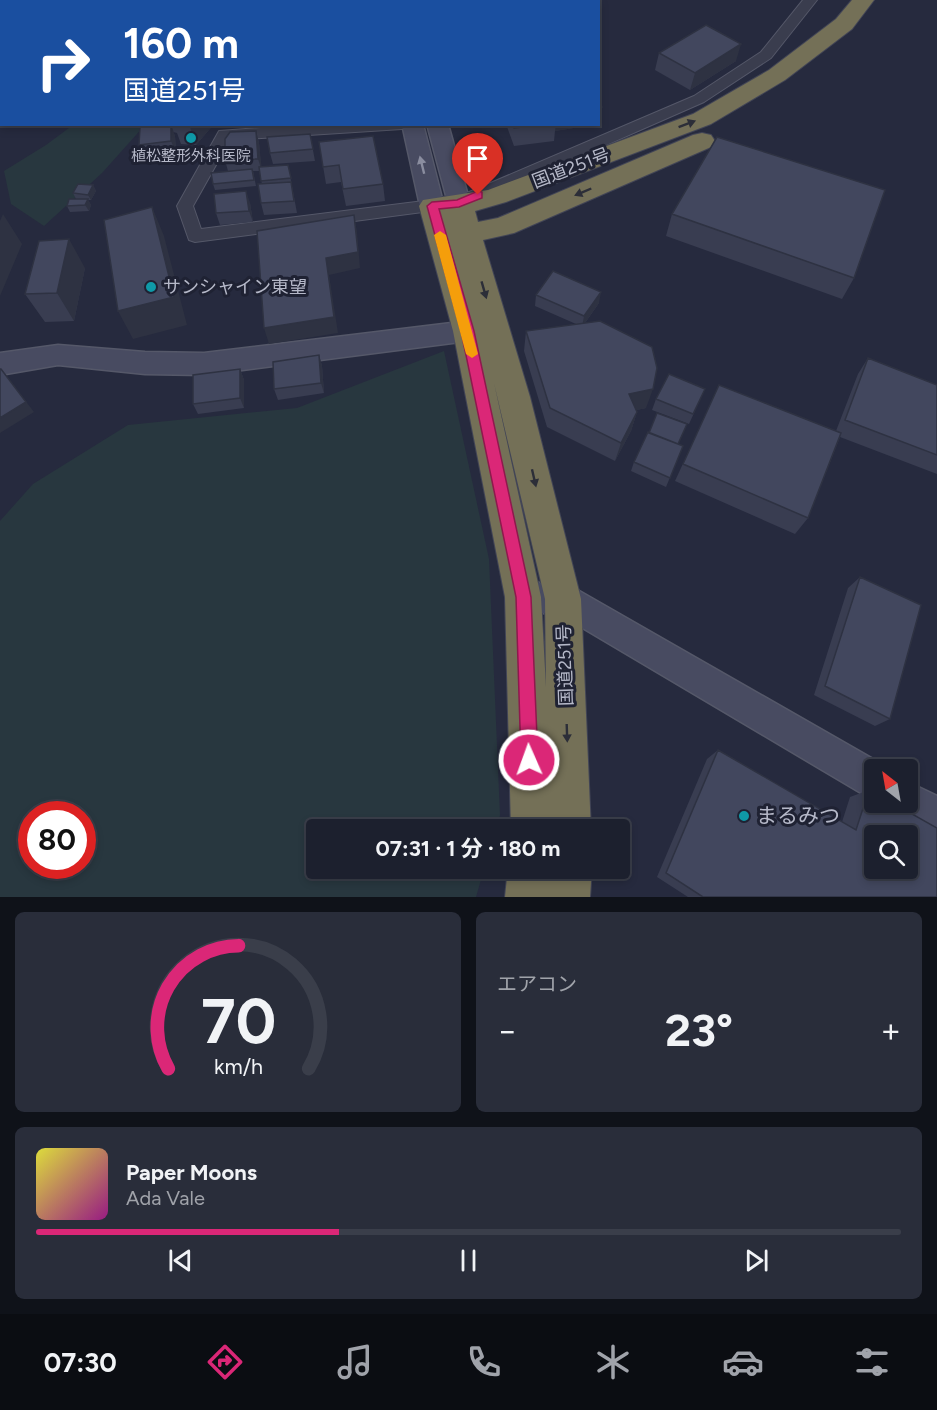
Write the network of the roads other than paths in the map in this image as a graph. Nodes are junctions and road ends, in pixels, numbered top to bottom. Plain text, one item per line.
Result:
1 (810, 0) edge
2 (863, 0) edge
3 (370, 126) edge
4 (413, 126) edge
5 (437, 126) edge
6 (450, 220) junction
7 (468, 331) junction
8 (0, 364) edge
9 (523, 597) junction
10 (563, 599) junction
11 (864, 774) edge
12 (918, 806) edge
13 (937, 817) edge
14 (532, 819) edge
15 (570, 819) edge
16 (529, 879) edge
17 (569, 879) edge
18 (527, 897) edge
19 (568, 897) edge

1 - 6 street
2 - 6 highway, 国道251号
3 - 6 street
6 -> 4 street
5 - 6 street
6 - 7 highway
6 -> 10 highway, 国道251号
7 - 8 street
7 - 9 highway
9 - 10 street
9 - 14 highway
10 - 11 street
10 -> 15 highway, 国道251号
12 - 13 street
16 - 18 highway
17 - 19 highway

